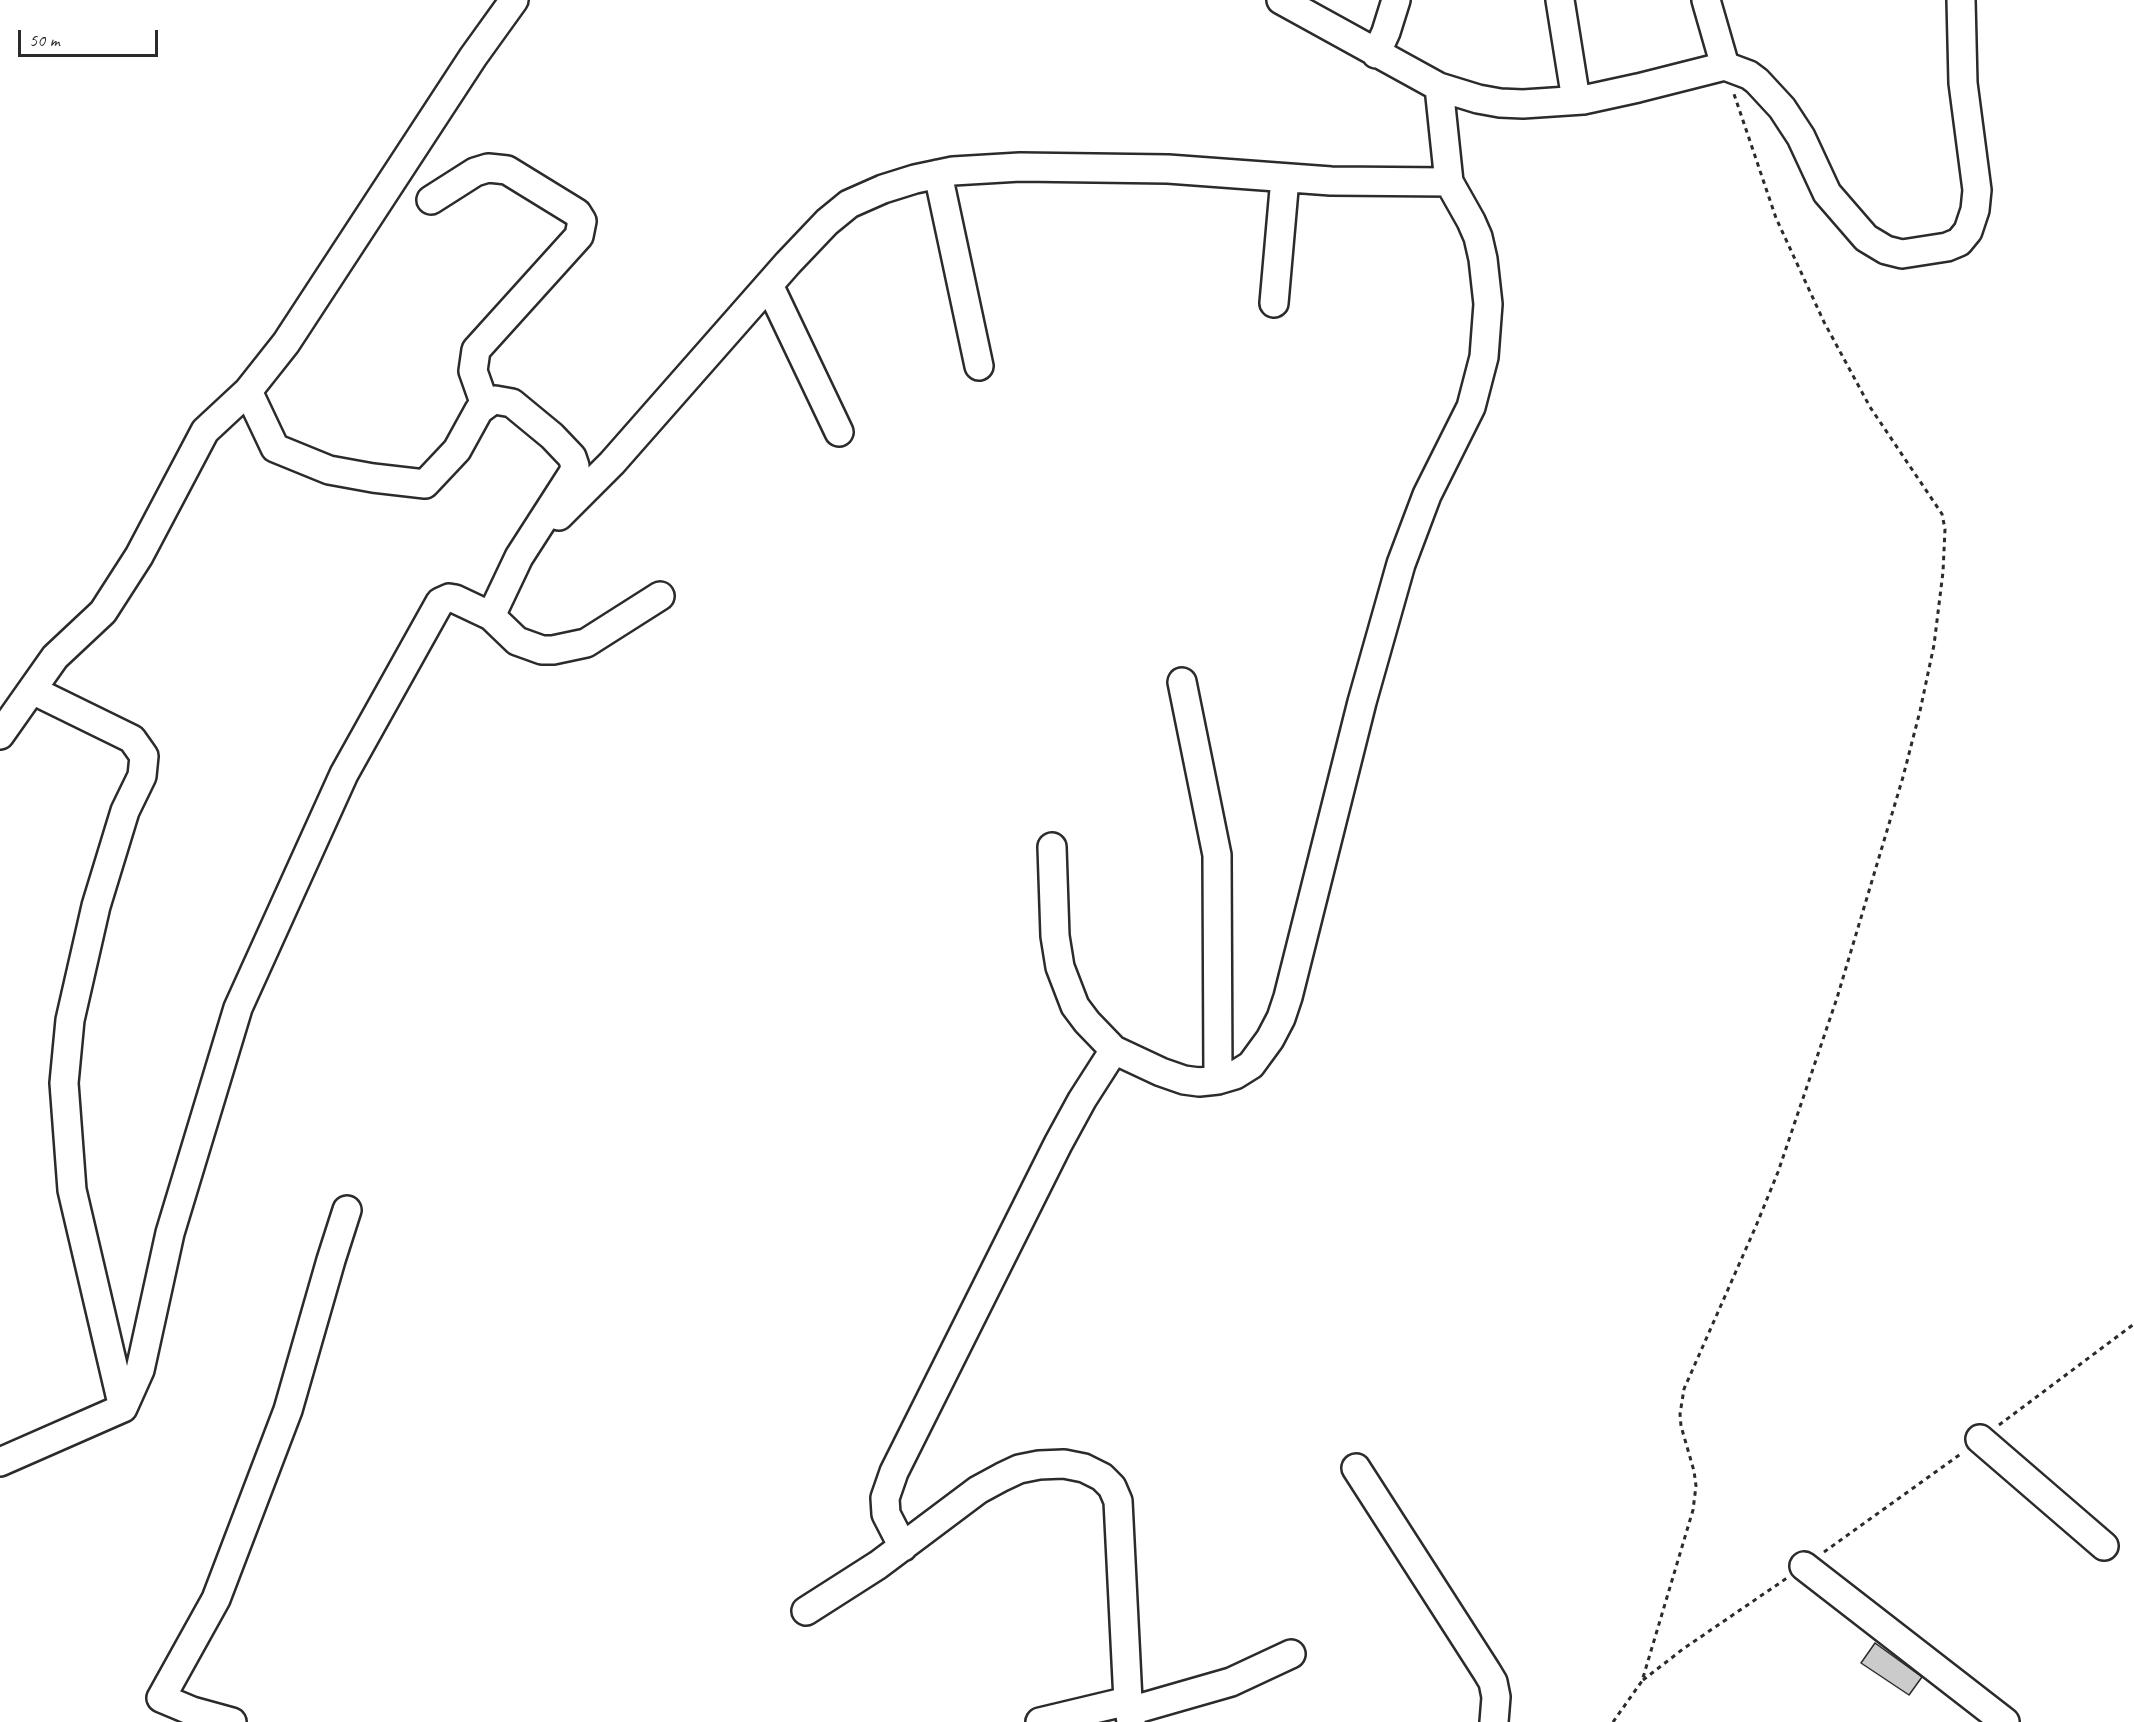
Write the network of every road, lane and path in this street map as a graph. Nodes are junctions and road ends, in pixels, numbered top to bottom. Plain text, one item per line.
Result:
1 (514, 0) edge
2 (1281, 0) edge
3 (1395, 0) edge
4 (1560, 0) edge
5 (1706, 0) edge
6 (1961, 0) edge
7 (1376, 54) junction
8 (1725, 66) junction
9 (1439, 87) junction
10 (1576, 100) junction
11 (938, 174) junction
12 (1285, 178) junction
13 (1449, 182) junction
14 (431, 200) dead end
15 (768, 285) junction
16 (1274, 303) dead end
17 (979, 366) dead end
18 (248, 391) junction
19 (485, 405) junction
20 (839, 432) dead end
21 (519, 557) junction
22 (660, 596) dead end
23 (491, 616) junction
24 (1182, 682) dead end
25 (32, 690) junction
26 (0, 735) edge
27 (1052, 847) dead end
28 (1114, 1050) junction
29 (1218, 1080) junction
30 (347, 1210) dead end
31 (2134, 1324) edge
32 (123, 1408) junction
33 (1980, 1440) junction
34 (0, 1462) edge
35 (1356, 1468) dead end
36 (2104, 1546) dead end
37 (903, 1547) junction
38 (1804, 1566) junction
39 (806, 1611) dead end
40 (1291, 1654) dead end
41 (1642, 1682) junction
42 (163, 1710) edge
43 (1130, 1711) edge
44 (232, 1722) edge
45 (1040, 1722) edge
46 (1494, 1722) edge
47 (1613, 1722) edge
48 (2005, 1722) edge

1 - 18 street
2 - 7 street
3 - 7 street
4 - 10 street
5 - 8 street
6 - 8 street
7 - 9 street
8 - 10 street
8 - 41 path
9 - 10 street
9 - 13 street
11 - 12 street
11 - 15 street
11 - 17 street
12 - 13 street
12 - 16 street
13 - 29 street
14 - 19 street
15 - 20 street
15 - 21 street
18 - 19 street
18 - 25 street
19 - 21 street
21 - 23 street
22 - 23 street
23 - 32 street
24 - 29 street
25 - 26 street
25 - 32 street
27 - 28 street
28 - 29 street
28 - 37 street
30 - 42 street
31 - 33 path
32 - 34 street
33 - 36 street
33 - 38 path
35 - 46 street
37 - 39 street
37 - 43 street
38 - 41 path
38 - 48 street
40 - 43 street
41 - 47 path
42 - 44 street
43 - 45 street

